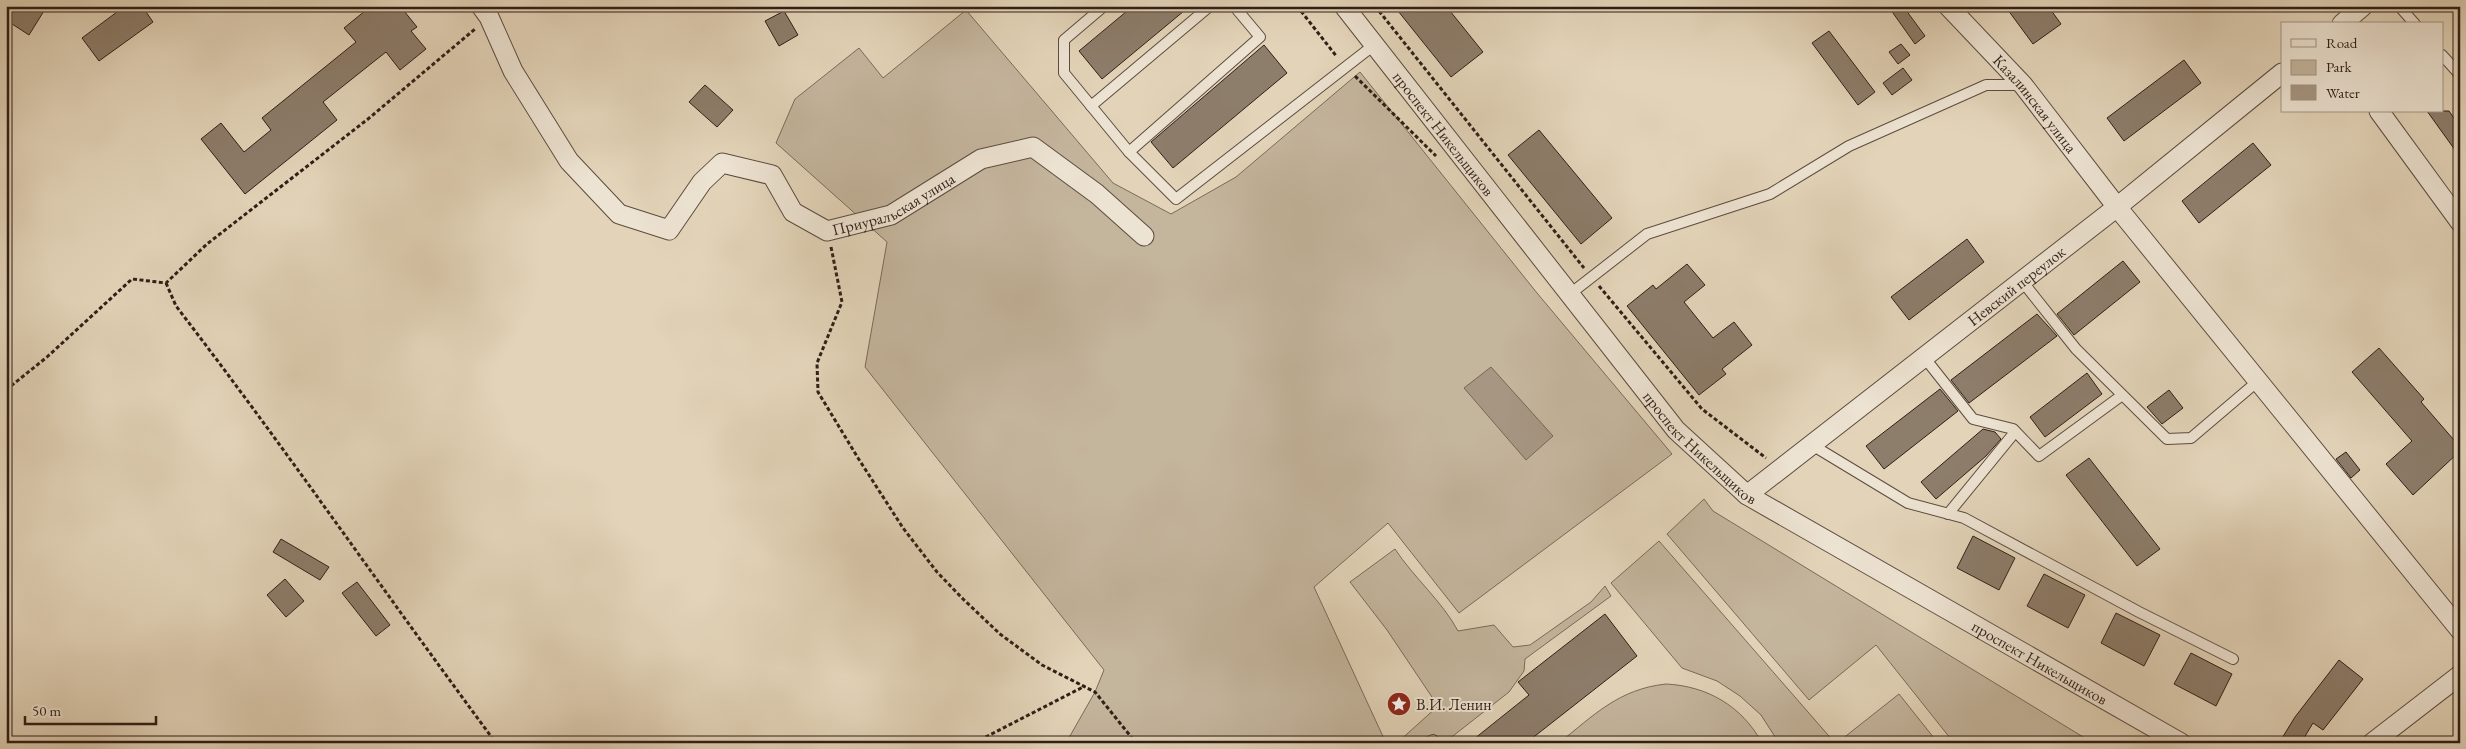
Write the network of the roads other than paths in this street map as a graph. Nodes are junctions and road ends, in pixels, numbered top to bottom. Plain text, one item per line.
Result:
1 (1104, 6) edge
2 (1210, 6) edge
3 (1234, 6) edge
4 (1344, 6) edge
5 (1948, 6) edge
6 (2363, 6) edge
7 (2399, 6) edge
8 (485, 12) edge
9 (2344, 22) edge
10 (2413, 22) edge
11 (1374, 45) junction
12 (2444, 57) edge
13 (2281, 74) edge
14 (2460, 75) edge
15 (2023, 85) junction
16 (1091, 106) junction
17 (2380, 112) edge
18 (1129, 152) junction
19 (2116, 207) junction
20 (2460, 222) edge
21 (1144, 236) dead end
22 (2022, 281) junction
23 (1570, 294) junction
24 (1924, 357) junction
25 (2258, 381) junction
26 (2122, 396) junction
27 (2015, 432) junction
28 (1812, 445) junction
29 (1747, 495) junction
30 (1948, 514) junction
31 (2460, 630) edge
32 (2233, 659) dead end
33 (2460, 675) edge
34 (2181, 743) edge
35 (2372, 743) edge

1 - 16 lane
2 - 16 lane
3 - 18 lane
4 - 11 street, проспект Никельщиков
5 - 15 street, Казалинская улица
6 - 9 street
7 - 10 lane
8 - 21 street, Приуральская улица
11 - 18 lane
11 - 23 street, проспект Никельщиков
12 - 14 lane
13 - 19 street, Невский переулок
15 - 19 street, Казалинская улица
15 - 23 lane
16 - 18 lane
17 - 20 street
19 - 22 street, Невский переулок
19 - 25 street, Казалинская улица
22 - 24 street, Невский переулок
22 - 26 lane
23 - 29 street, проспект Никельщиков
24 - 27 lane
24 - 28 street, Невский переулок
25 - 26 lane
25 - 31 street, Казалинская улица
26 - 27 lane
27 - 30 lane
28 - 29 street, Невский переулок
28 - 30 lane
29 - 34 street, проспект Никельщиков
30 - 32 lane
33 - 35 street

